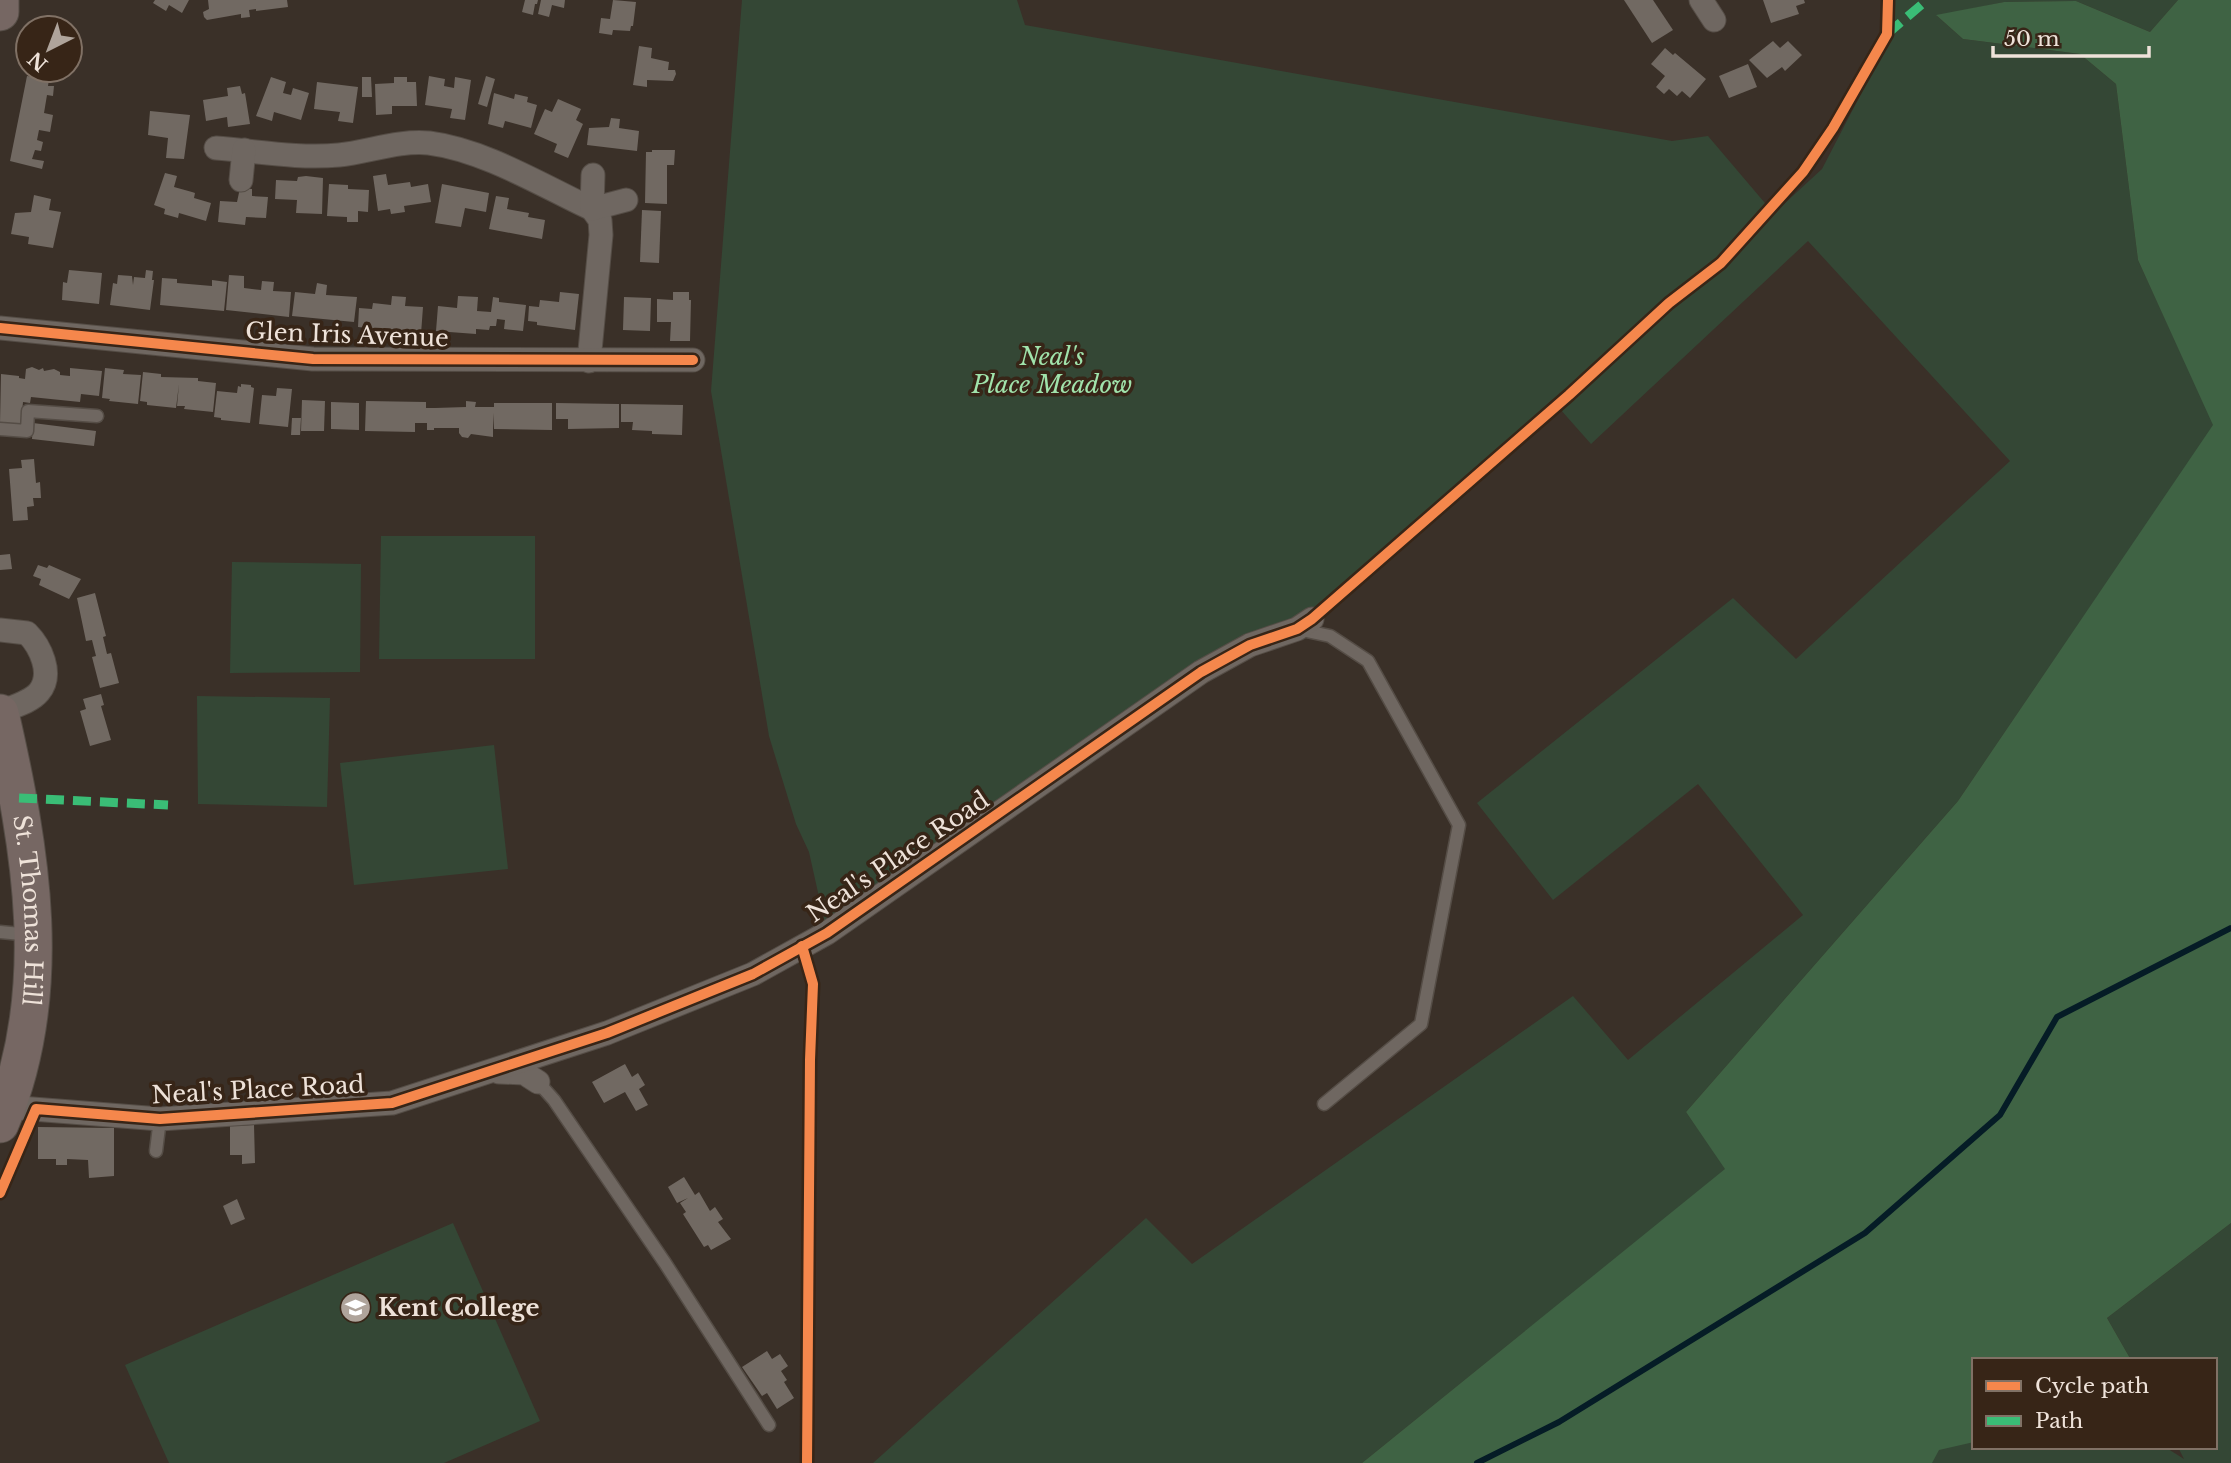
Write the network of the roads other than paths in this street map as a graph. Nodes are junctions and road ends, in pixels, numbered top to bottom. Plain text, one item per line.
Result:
1 (0, 0) edge
2 (1700, 0) edge
3 (0, 12) edge
4 (1714, 20) dead end
5 (216, 148) dead end
6 (244, 150) junction
7 (593, 175) dead end
8 (241, 180) dead end
9 (626, 200) dead end
10 (592, 209) junction
11 (0, 328) edge
12 (589, 360) junction
13 (693, 360) dead end
14 (97, 416) dead end
15 (0, 429) edge
16 (1305, 624) joint
17 (0, 630) edge
18 (0, 713) edge
19 (5, 759) edge
20 (18, 934) edge
21 (479, 1073) junction
22 (538, 1082) joint
23 (1324, 1104) dead end
24 (4, 1116) edge
25 (160, 1119) junction
26 (156, 1151) dead end
27 (769, 1425) dead end

1 - 3 main road
2 - 4 street
5 - 6 street
6 - 8 street
6 - 10 street
7 - 10 street
9 - 10 street
10 - 12 street
11 - 12 street, Glen Iris Avenue
12 - 13 street, Glen Iris Avenue
14 - 15 lane
16 - 21 street, Neal's Place Road
16 - 23 lane
17 - 18 street
18 - 19 main road, St. Thomas Hill
19 - 20 main road, St. Thomas Hill
20 - 24 main road, St. Thomas Hill
21 - 22 street, Neal's Place Road
21 - 25 street, Neal's Place Road
22 - 27 lane, Neal's Place Road
24 - 25 street, Neal's Place Road
25 - 26 lane

